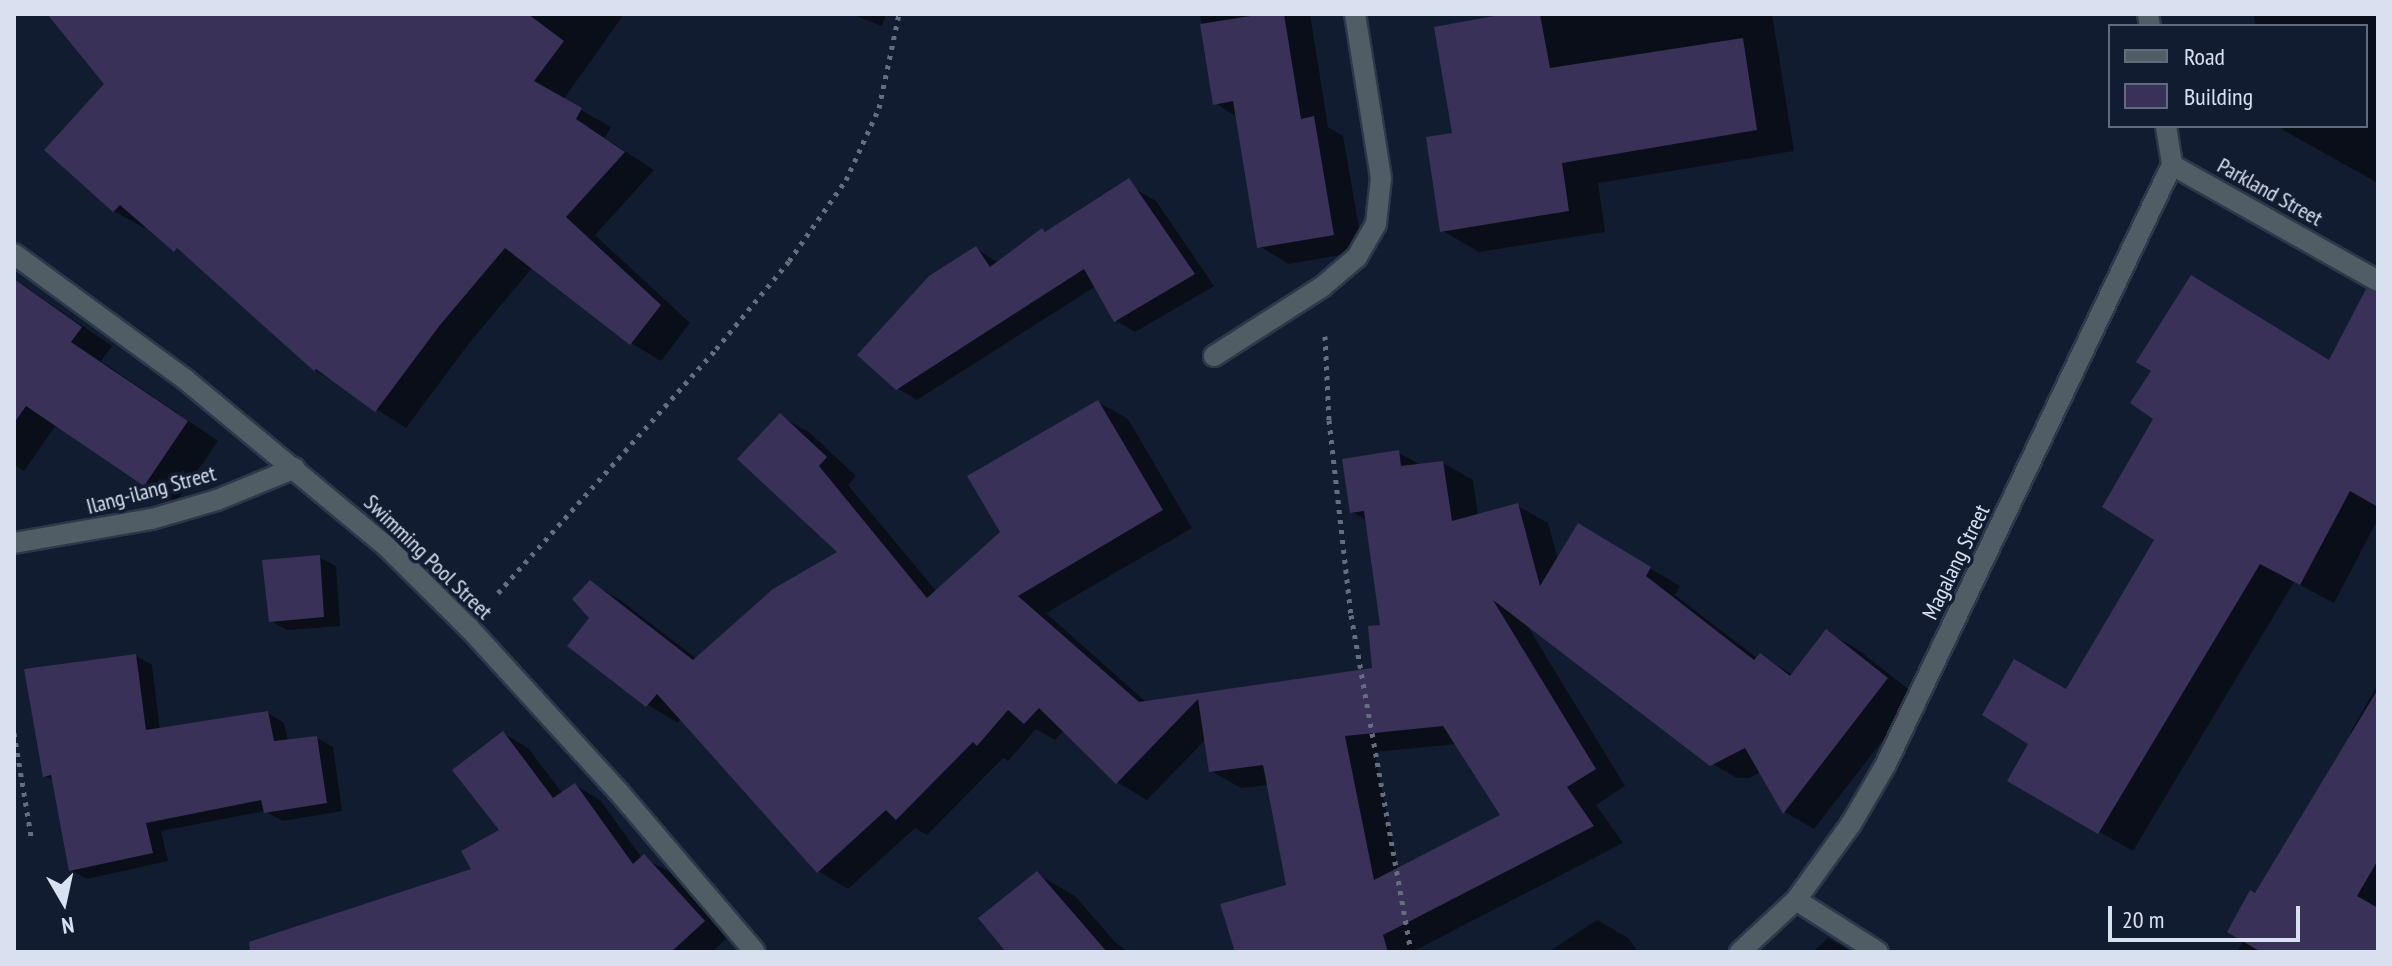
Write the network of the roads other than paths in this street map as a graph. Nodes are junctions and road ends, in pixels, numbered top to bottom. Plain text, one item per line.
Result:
1 (1355, 14) edge
2 (2166, 128) edge
3 (2172, 165) junction
4 (14, 254) edge
5 (2378, 281) edge
6 (1214, 356) dead end
7 (295, 468) junction
8 (14, 543) edge
9 (1796, 900) junction
10 (755, 952) edge
11 (1740, 952) edge
12 (1878, 952) edge

1 - 6 street
2 - 3 street
3 - 5 street, Parkland Street
3 - 9 street, Magalang Street
4 - 7 street, Swimming Pool Street
7 - 8 street, Ilang-ilang Street
7 - 10 street, Swimming Pool Street
9 - 11 street, Magalang Street
9 - 12 street

